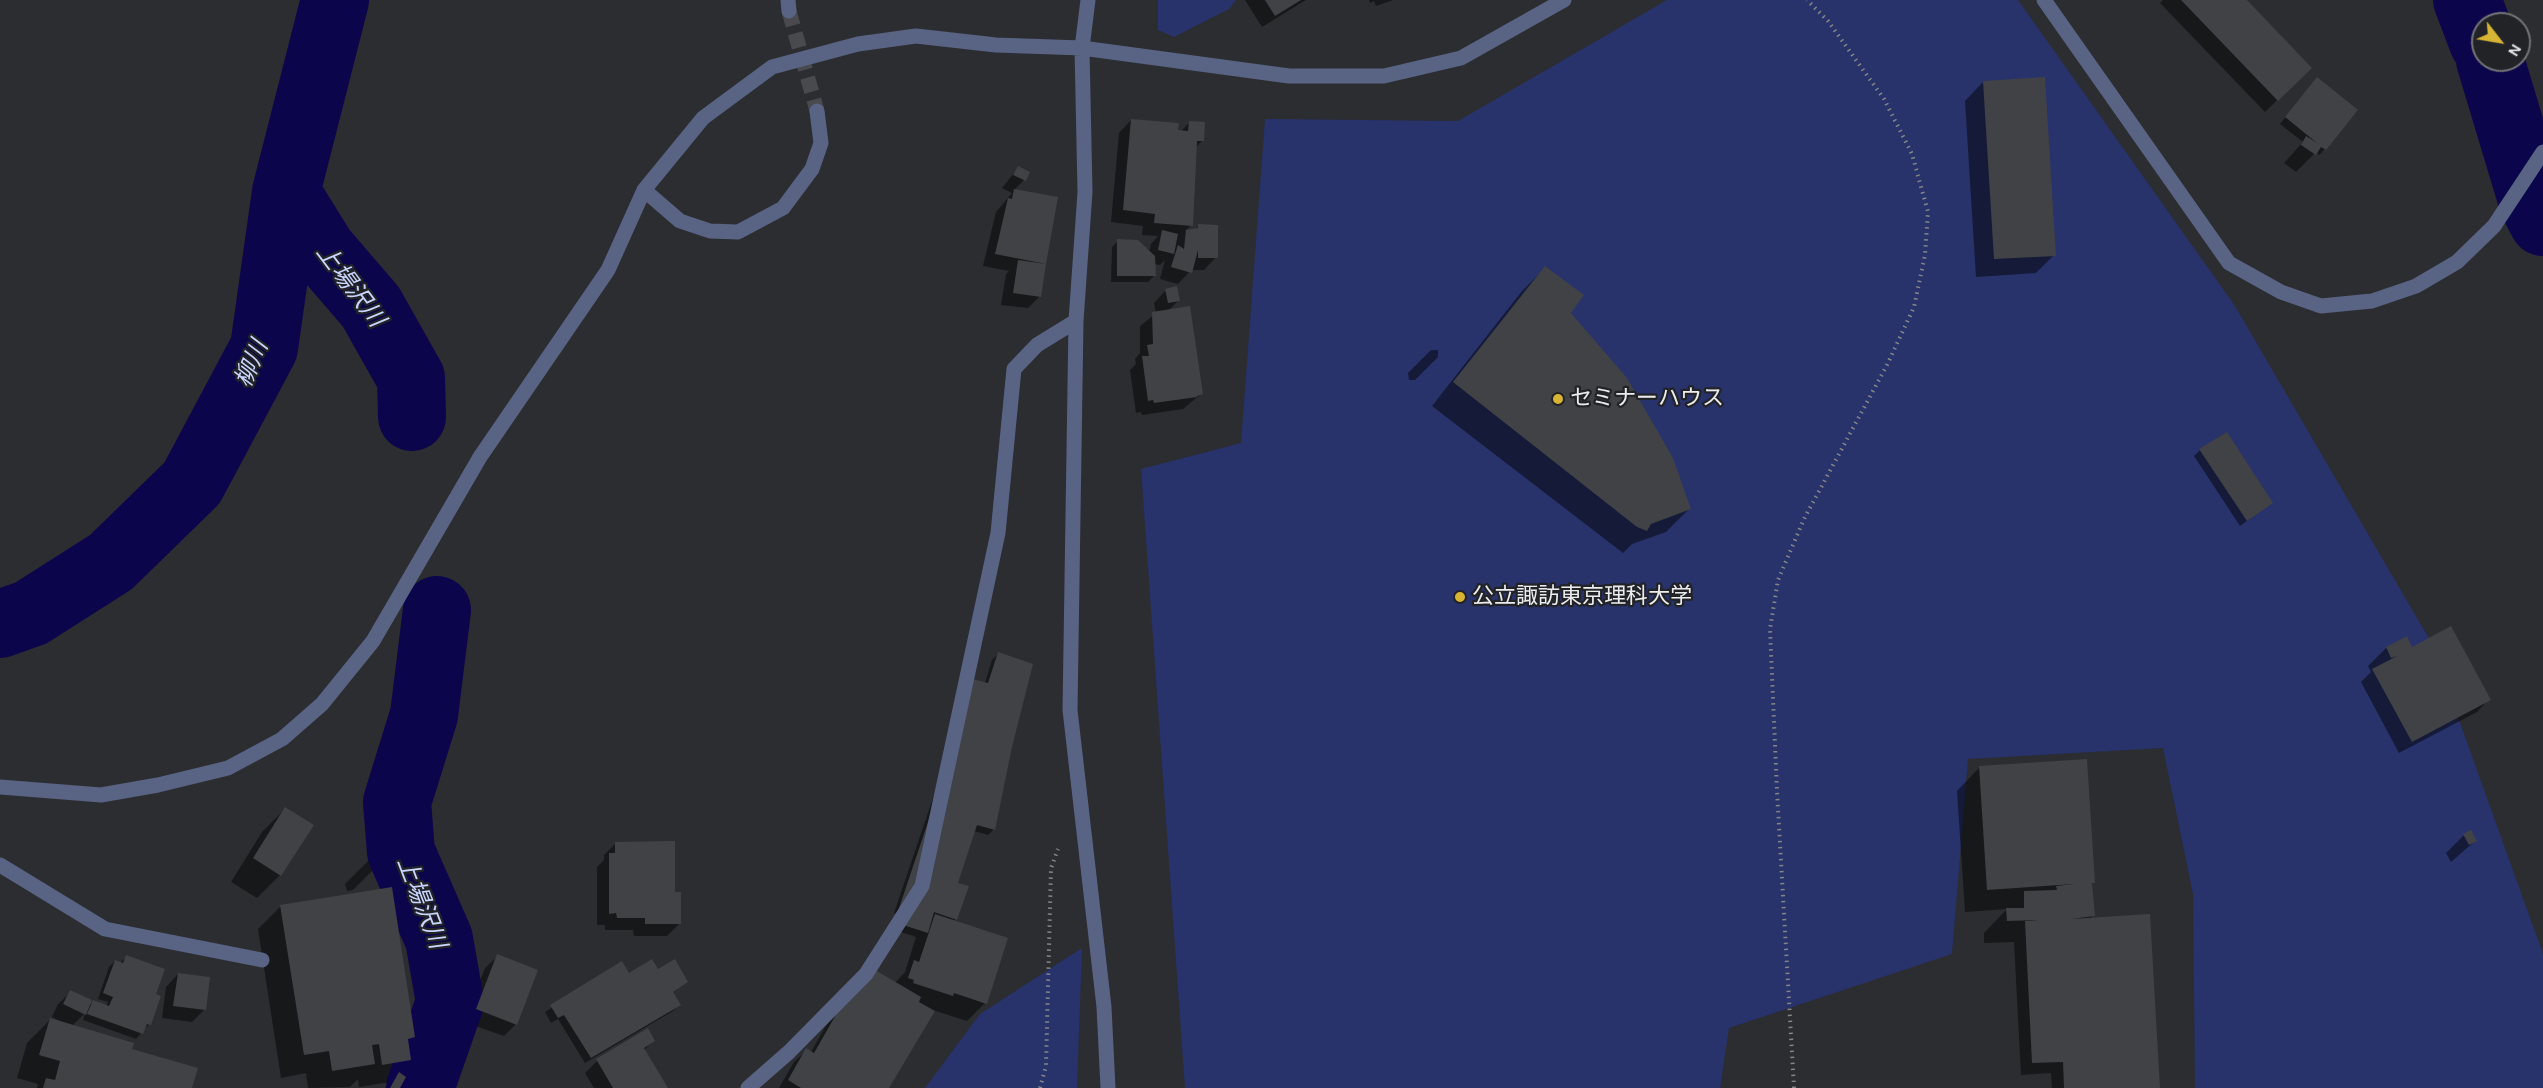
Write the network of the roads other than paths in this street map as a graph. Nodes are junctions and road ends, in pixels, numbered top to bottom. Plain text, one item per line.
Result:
1 (1088, 0) edge
2 (1564, 0) edge
3 (2044, 0) edge
4 (1082, 48) junction
5 (817, 111) tunnel mouth
6 (2543, 152) edge
7 (644, 190) junction
8 (1076, 321) junction
9 (0, 787) edge
10 (0, 865) edge
11 (262, 960) dead end
12 (748, 1088) edge
13 (1108, 1088) edge

1 - 4 street
2 - 4 street
3 - 6 street
4 - 7 street
4 - 8 street
5 - 7 street
7 - 9 street
8 - 12 street
8 - 13 street
10 - 11 street

